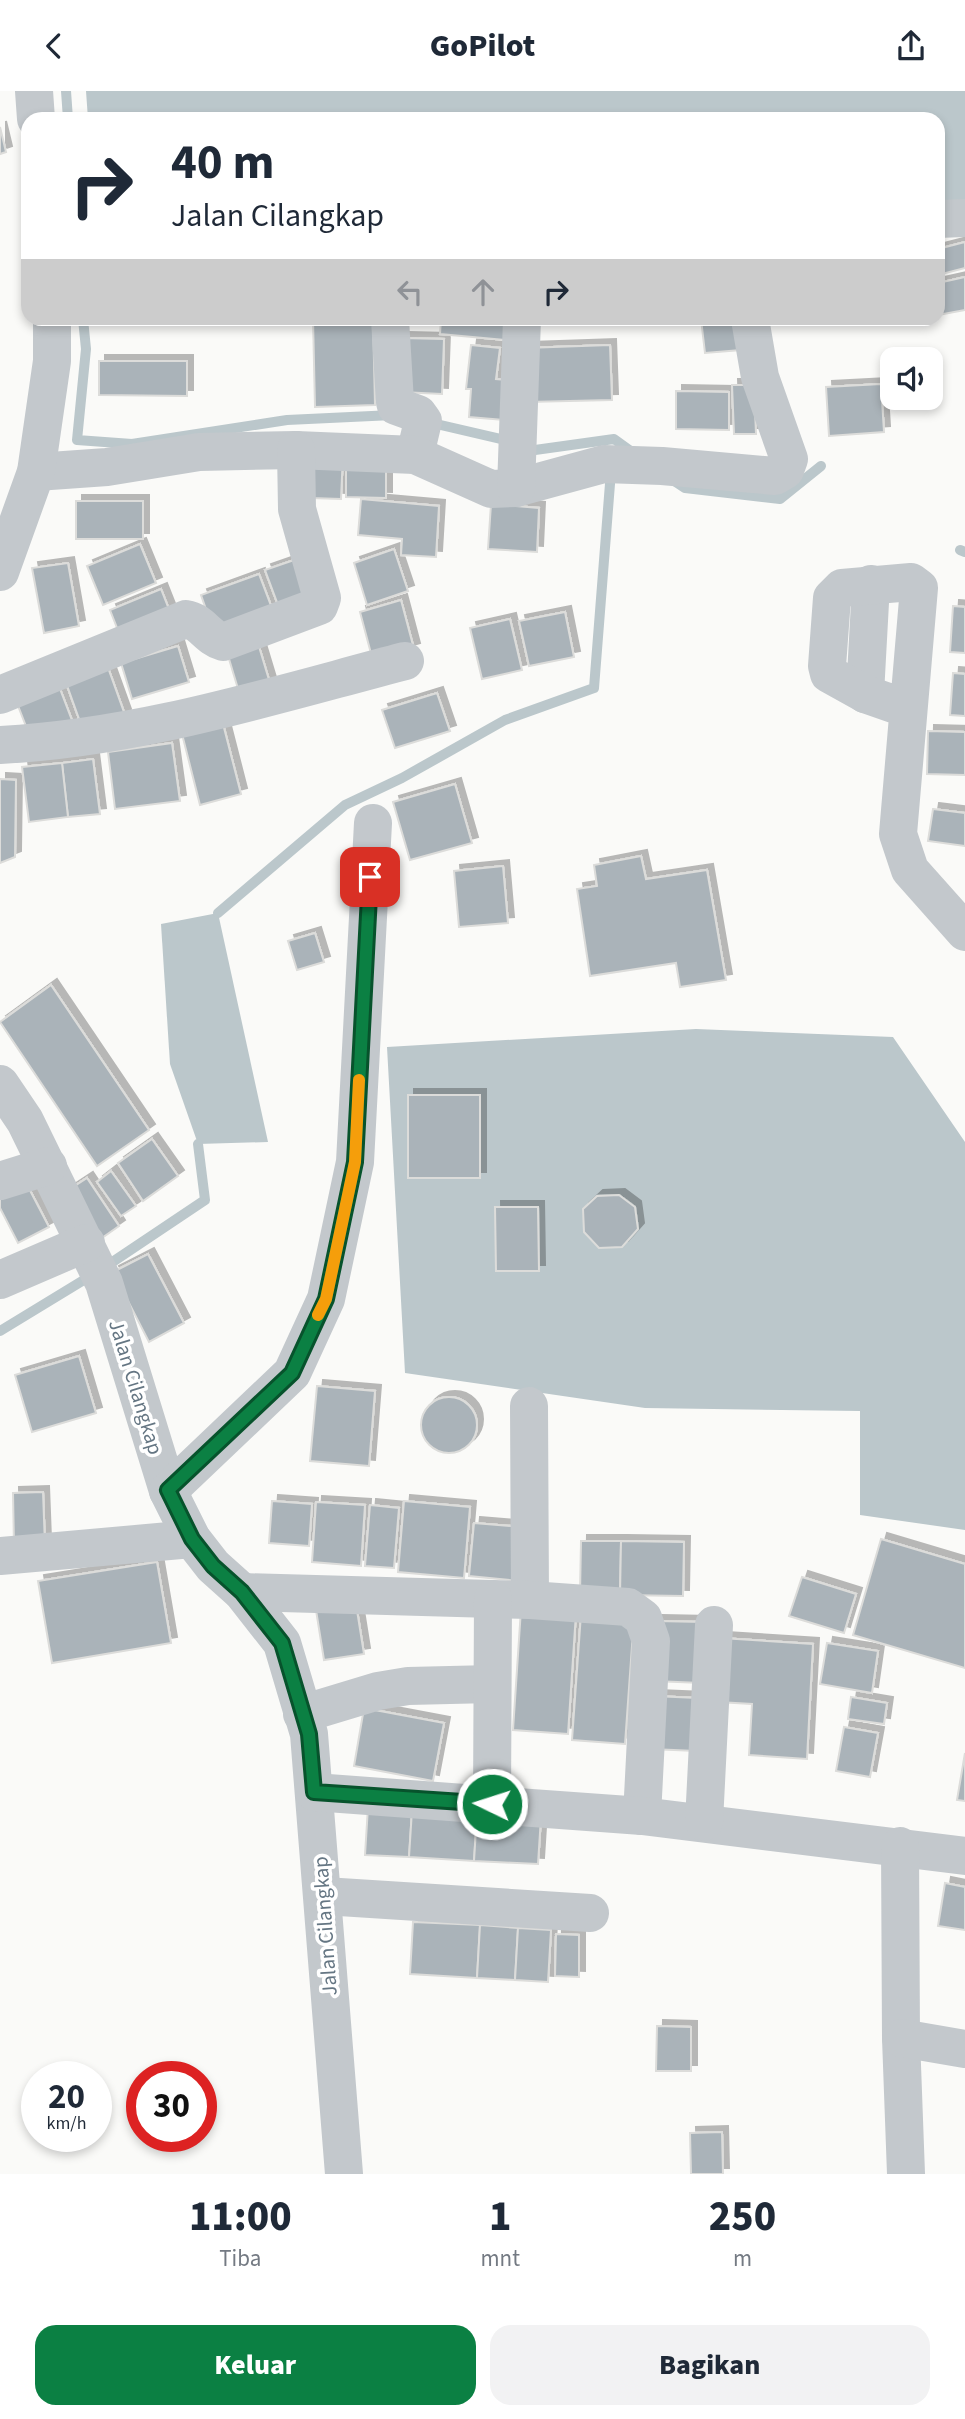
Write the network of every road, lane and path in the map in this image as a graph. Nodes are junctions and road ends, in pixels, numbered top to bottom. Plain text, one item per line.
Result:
1 (34, 91) edge
2 (36, 112) edge
3 (965, 218) edge
4 (945, 219) edge
5 (52, 326) edge
6 (390, 326) edge
7 (522, 326) edge
8 (751, 326) edge
9 (420, 437) junction
10 (296, 450) junction
11 (518, 461) junction
12 (36, 472) junction
13 (0, 572) edge
14 (405, 661) dead end
15 (0, 695) edge
16 (908, 709) junction
17 (0, 745) edge
18 (373, 823) dead end
19 (965, 932) edge
20 (0, 1084) edge
21 (48, 1166) junction
22 (0, 1181) edge
23 (94, 1263) junction
24 (0, 1280) edge
25 (528, 1406) dead end
26 (168, 1490) junction
27 (192, 1539) junction
28 (0, 1556) edge
29 (242, 1592) junction
30 (511, 1599) junction
31 (714, 1625) dead end
32 (492, 1684) junction
33 (302, 1714) junction
34 (314, 1792) junction
35 (492, 1804) junction
36 (642, 1816) junction
37 (704, 1822) junction
38 (900, 1846) junction
39 (965, 1856) edge
40 (324, 1896) junction
41 (590, 1913) dead end
42 (901, 2038) junction
43 (965, 2049) edge
44 (344, 2174) edge
45 (906, 2174) edge

1 - 2 street
3 - 4 street
5 - 12 street
6 - 9 street
7 - 11 street
8 - 11 street
9 - 10 street
9 - 11 street
10 - 12 street
10 - 15 street
12 - 13 street
14 - 17 street
16 - 16 street
16 - 19 street
18 - 26 street
20 - 21 street, Jalan Cilangkap
21 - 22 street
21 - 23 street, Jalan Cilangkap
23 - 24 street
23 - 26 street, Jalan Cilangkap
25 - 30 street
26 - 27 street, Jalan Cilangkap
27 - 28 street
27 - 29 street, Jalan Cilangkap
29 - 30 street
29 - 33 street, Jalan Cilangkap
30 - 32 street
30 - 36 street
31 - 37 street
32 - 33 street
32 - 35 street
33 - 34 street, Jalan Cilangkap
34 - 35 street
34 - 40 street, Jalan Cilangkap
35 - 36 street
36 - 37 street
37 - 38 street
38 - 39 street
38 - 42 street
40 - 41 street
40 - 44 street, Jalan Cilangkap
42 - 43 street
42 - 45 street

